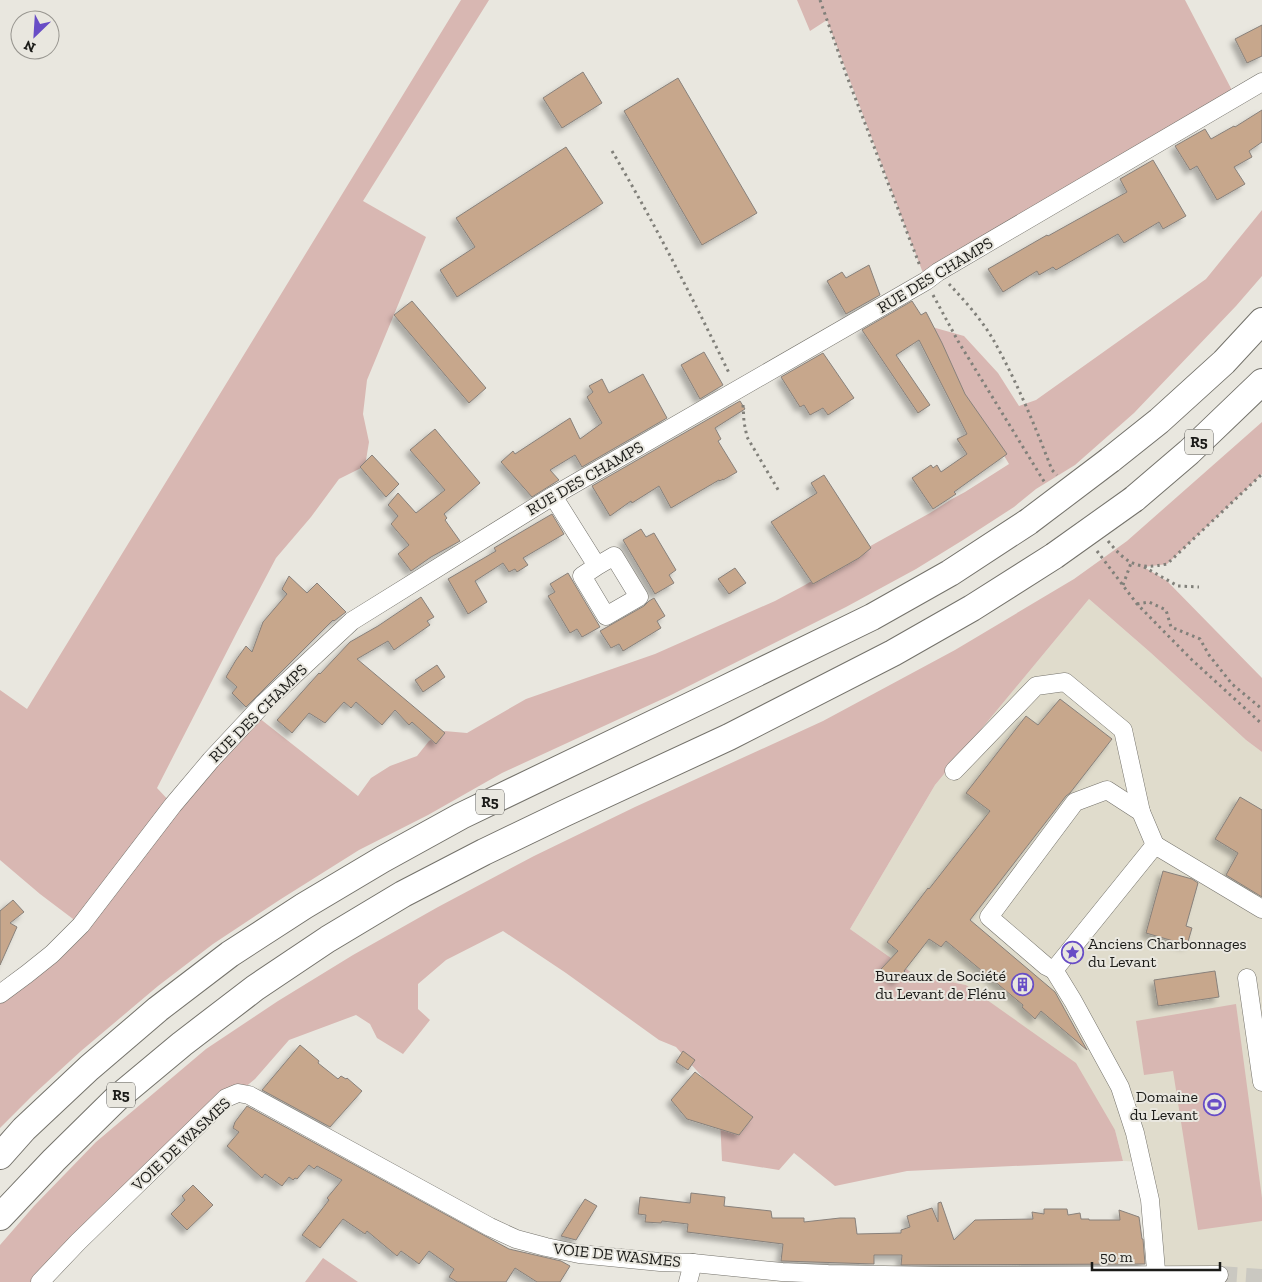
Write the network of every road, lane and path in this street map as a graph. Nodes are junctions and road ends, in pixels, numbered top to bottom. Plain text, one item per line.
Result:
1 (820, 0) edge
2 (1262, 82) edge
3 (612, 151) dead end
4 (926, 281) junction
5 (1262, 321) edge
6 (1262, 382) edge
7 (738, 390) junction
8 (1046, 484) dead end
9 (780, 493) dead end
10 (553, 496) junction
11 (1092, 545) dead end
12 (1130, 563) dead end
13 (597, 566) dead end
14 (1143, 566) dead end
15 (1123, 585) junction
16 (1199, 587) dead end
17 (1137, 604) junction
18 (1262, 709) edge
19 (1262, 724) edge
20 (954, 771) dead end
21 (1141, 812) junction
22 (1155, 845) junction
23 (1262, 909) edge
24 (1054, 970) junction
25 (1247, 978) dead end
26 (1, 992) edge
27 (1262, 1082) edge
28 (0, 1156) edge
29 (0, 1217) edge
30 (693, 1263) junction
31 (1218, 1275) tunnel mouth
32 (1157, 1279) edge
33 (40, 1282) edge
34 (688, 1282) edge

1 - 4 path
2 - 4 street, RUE DES CHAMPS
3 - 7 path
4 - 7 street, RUE DES CHAMPS
4 - 8 path
5 - 28 highway, R5, bridge
6 - 29 highway, R5, bridge
7 - 9 path
7 - 10 street, RUE DES CHAMPS
10 - 13 street
10 - 26 street, RUE DES CHAMPS
11 - 15 path
12 - 15 path
14 - 16 path
15 - 17 path
17 - 18 path
17 - 19 path
20 - 21 street
21 - 22 street
21 - 24 street
22 - 23 street
22 - 24 street
24 - 32 street
25 - 27 street
30 - 32 street, VOIE DE WASMES
30 - 33 street, VOIE DE WASMES
30 - 34 street
31 - 32 street, VOIE DE WASMES

